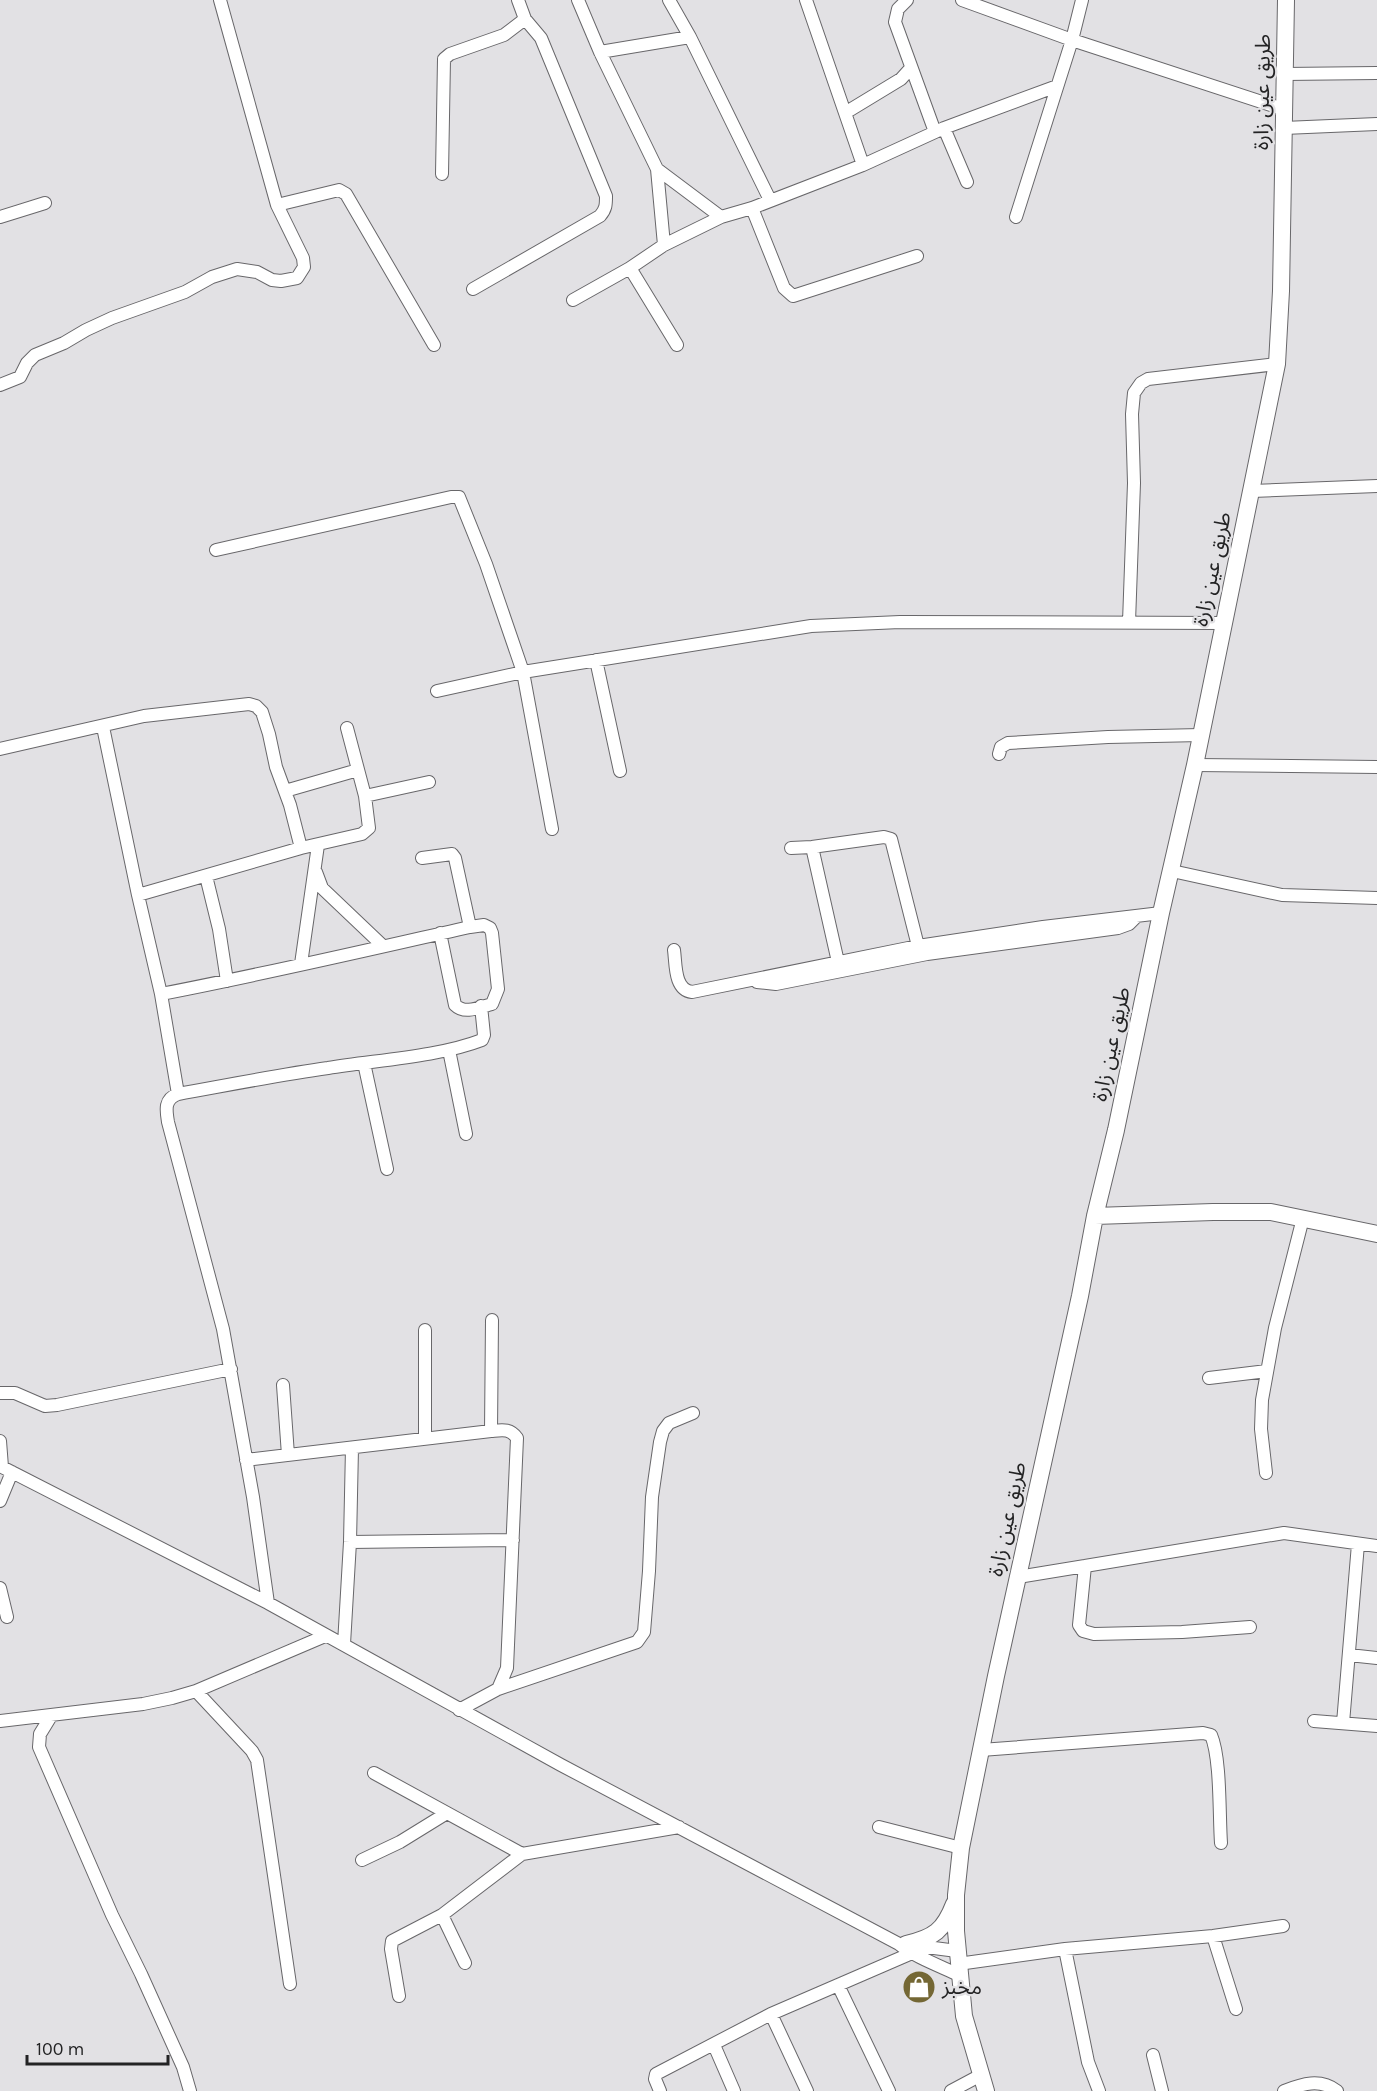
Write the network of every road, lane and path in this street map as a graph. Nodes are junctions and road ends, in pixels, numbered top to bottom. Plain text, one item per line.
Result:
1 (220, 0) edge
2 (519, 0) edge
3 (578, 0) edge
4 (669, 0) edge
5 (806, 0) edge
6 (907, 0) edge
7 (962, 0) edge
8 (1082, 0) edge
9 (1286, 0) edge
10 (525, 19) junction
11 (690, 37) junction
12 (1072, 40) junction
13 (600, 52) junction
14 (910, 69) junction
15 (1377, 73) edge
16 (1284, 74) junction
17 (1057, 86) junction
18 (1283, 109) junction
19 (845, 113) junction
20 (1377, 124) edge
21 (1284, 128) junction
22 (939, 130) junction
23 (863, 165) junction
24 (657, 169) junction
25 (442, 174) dead end
26 (967, 182) dead end
27 (770, 200) junction
28 (45, 203) dead end
29 (277, 205) junction
30 (752, 208) junction
31 (0, 217) edge
32 (721, 217) junction
33 (1016, 217) dead end
34 (664, 245) junction
35 (917, 256) dead end
36 (630, 268) junction
37 (473, 289) dead end
38 (573, 300) dead end
39 (434, 345) dead end
40 (677, 345) dead end
41 (1277, 364) junction
42 (0, 385) edge
43 (1377, 486) edge
44 (1252, 491) junction
45 (216, 550) dead end
46 (1129, 622) junction
47 (1224, 623) junction
48 (596, 660) junction
49 (523, 672) junction
50 (436, 691) dead end
51 (103, 727) junction
52 (347, 728) dead end
53 (1201, 735) junction
54 (0, 749) edge
55 (999, 754) dead end
56 (1195, 765) junction
57 (1377, 767) edge
58 (358, 770) junction
59 (620, 771) dead end
60 (429, 782) dead end
61 (285, 791) junction
62 (365, 796) junction
63 (552, 829) dead end
64 (318, 845) junction
65 (812, 847) junction
66 (302, 848) junction
67 (791, 848) dead end
68 (422, 858) dead end
69 (316, 871) junction
70 (1172, 871) junction
71 (206, 876) junction
72 (138, 895) junction
73 (1377, 898) edge
74 (1161, 913) junction
75 (1136, 916) junction
76 (470, 927) junction
77 (440, 933) junction
78 (383, 946) junction
79 (918, 946) junction
80 (674, 950) dead end
81 (838, 962) junction
82 (302, 964) junction
83 (750, 980) junction
84 (227, 981) junction
85 (161, 994) junction
86 (481, 1006) junction
87 (449, 1050) junction
88 (364, 1063) junction
89 (178, 1094) junction
90 (466, 1134) dead end
91 (387, 1169) dead end
92 (1095, 1216) junction
93 (1303, 1218) junction
94 (1377, 1234) edge
95 (492, 1320) dead end
96 (425, 1330) dead end
97 (231, 1369) junction
98 (1267, 1371) junction
99 (1209, 1378) dead end
100 (283, 1385) dead end
101 (0, 1393) edge
102 (693, 1413) dead end
103 (491, 1431) junction
104 (425, 1438) junction
105 (0, 1441) edge
106 (352, 1448) junction
107 (288, 1455) junction
108 (246, 1460) junction
109 (5, 1468) edge
110 (1266, 1473) dead end
111 (0, 1501) edge
112 (513, 1540) junction
113 (350, 1542) junction
114 (1358, 1544) junction
115 (1377, 1546) edge
116 (1085, 1566) junction
117 (1018, 1577) junction
118 (0, 1588) edge
119 (268, 1603) junction
120 (7, 1617) dead end
121 (1250, 1627) dead end
122 (325, 1636) junction
123 (344, 1644) junction
124 (1349, 1655) junction
125 (1377, 1658) edge
126 (498, 1689) junction
127 (196, 1691) junction
128 (459, 1710) junction
129 (51, 1716) junction
130 (0, 1721) edge
131 (1314, 1721) dead end
132 (1342, 1723) junction
133 (1377, 1726) edge
134 (981, 1750) junction
135 (374, 1773) dead end
136 (447, 1813) junction
137 (679, 1827) junction
138 (879, 1827) dead end
139 (1221, 1843) dead end
140 (961, 1848) junction
141 (522, 1854) junction
142 (362, 1860) dead end
143 (956, 1895) junction
144 (441, 1915) junction
145 (1283, 1926) dead end
146 (1213, 1936) junction
147 (906, 1947) junction
148 (1065, 1949) junction
149 (465, 1963) dead end
150 (958, 1963) junction
151 (290, 1984) dead end
152 (838, 1985) junction
153 (399, 1995) dead end
154 (1236, 2009) dead end
155 (771, 2014) junction
156 (714, 2045) junction
157 (1153, 2055) dead end
158 (983, 2083) edge
159 (190, 2091) edge
160 (660, 2091) edge
161 (734, 2091) edge
162 (807, 2091) edge
163 (889, 2091) edge
164 (951, 2091) edge
165 (1098, 2091) edge
166 (1162, 2091) edge
167 (1284, 2091) edge
168 (1337, 2091) edge

1 - 29 street
2 - 10 street
3 - 13 street
4 - 11 street
5 - 19 street
6 - 14 street
7 - 12 street
8 - 12 street
9 - 16 main road, طريق عين زارة
10 - 25 street
10 - 37 street
11 - 13 street
11 - 27 street
12 - 17 street
12 - 18 street
13 - 24 street
14 - 19 street
14 - 22 street
15 - 16 street
16 - 18 main road, طريق عين زارة
17 - 22 street
17 - 33 street
18 - 21 main road, طريق عين زارة
19 - 23 street
20 - 21 street
21 - 41 main road, طريق عين زارة
22 - 23 street
22 - 26 street
23 - 27 street
24 - 32 street
24 - 34 street
27 - 30 street
28 - 31 street
29 - 39 street
29 - 42 street
30 - 32 street
30 - 35 street
32 - 34 street
34 - 36 street
36 - 38 street
36 - 40 street
41 - 44 main road, طريق عين زارة
41 - 46 street
43 - 44 street
44 - 47 main road, طريق عين زارة
45 - 49 street
46 - 47 street
46 - 48 street
47 - 53 main road, طريق عين زارة
48 - 49 street
48 - 59 street
49 - 50 street
49 - 63 street
51 - 54 street
51 - 61 street
51 - 72 street
52 - 58 street
53 - 55 street
53 - 56 main road, طريق عين زارة
56 - 57 street
56 - 70 main road, طريق عين زارة
58 - 61 street
58 - 62 street
60 - 62 street
61 - 66 street
62 - 64 street
64 - 66 street
64 - 69 street
65 - 67 street
65 - 79 street
65 - 81 street
66 - 71 street
68 - 76 street
69 - 78 street
69 - 82 street
70 - 73 street
70 - 74 main road, طريق عين زارة
71 - 72 street
71 - 84 street
72 - 85 street
74 - 75 street
74 - 92 main road, طريق عين زارة
75 - 79 street
75 - 83 street
76 - 77 street
76 - 86 street
77 - 78 street
77 - 86 street
78 - 82 street
79 - 81 street
80 - 83 street
81 - 83 street
82 - 84 street
84 - 85 street
85 - 89 street
86 - 87 street
87 - 88 street
87 - 90 street
88 - 89 street
88 - 91 street
89 - 97 street
92 - 93 main road
92 - 117 main road, طريق عين زارة
93 - 94 main road
93 - 98 street
95 - 103 street
96 - 104 street
97 - 101 street
97 - 108 street
98 - 99 street
98 - 110 street
100 - 107 street
102 - 126 street
103 - 104 street
103 - 112 street
104 - 106 street
105 - 109 street
106 - 107 street
106 - 113 street
107 - 108 street
108 - 119 street
109 - 111 street
109 - 119 street
112 - 113 street
112 - 126 street
113 - 123 street
114 - 115 street
114 - 116 street
114 - 124 street
116 - 117 street
116 - 121 street
117 - 134 main road, طريق عين زارة
118 - 120 street
119 - 122 street
122 - 123 street
122 - 127 street
123 - 128 street
124 - 125 street
124 - 132 street
126 - 128 street
127 - 129 street
127 - 151 street
128 - 137 street
129 - 130 street
129 - 159 street
131 - 132 street
132 - 133 street
134 - 139 street
134 - 140 main road, طريق عين زارة
135 - 136 street
136 - 141 street
136 - 142 street
137 - 141 street
137 - 147 street
138 - 140 street
140 - 143 main road, طريق عين زارة
141 - 144 street
143 - 147 main road
143 - 150 main road, طريق عين زارة
144 - 149 street
144 - 153 street
145 - 146 street
146 - 148 street
146 - 154 street
147 - 150 street
147 - 150 street
147 - 152 street
148 - 150 street
148 - 165 street
150 - 158 main road, طريق عين زارة
152 - 155 street
152 - 163 street
155 - 156 street
155 - 162 street
156 - 160 street
156 - 161 street
157 - 166 street
158 - 164 street
167 - 168 street

